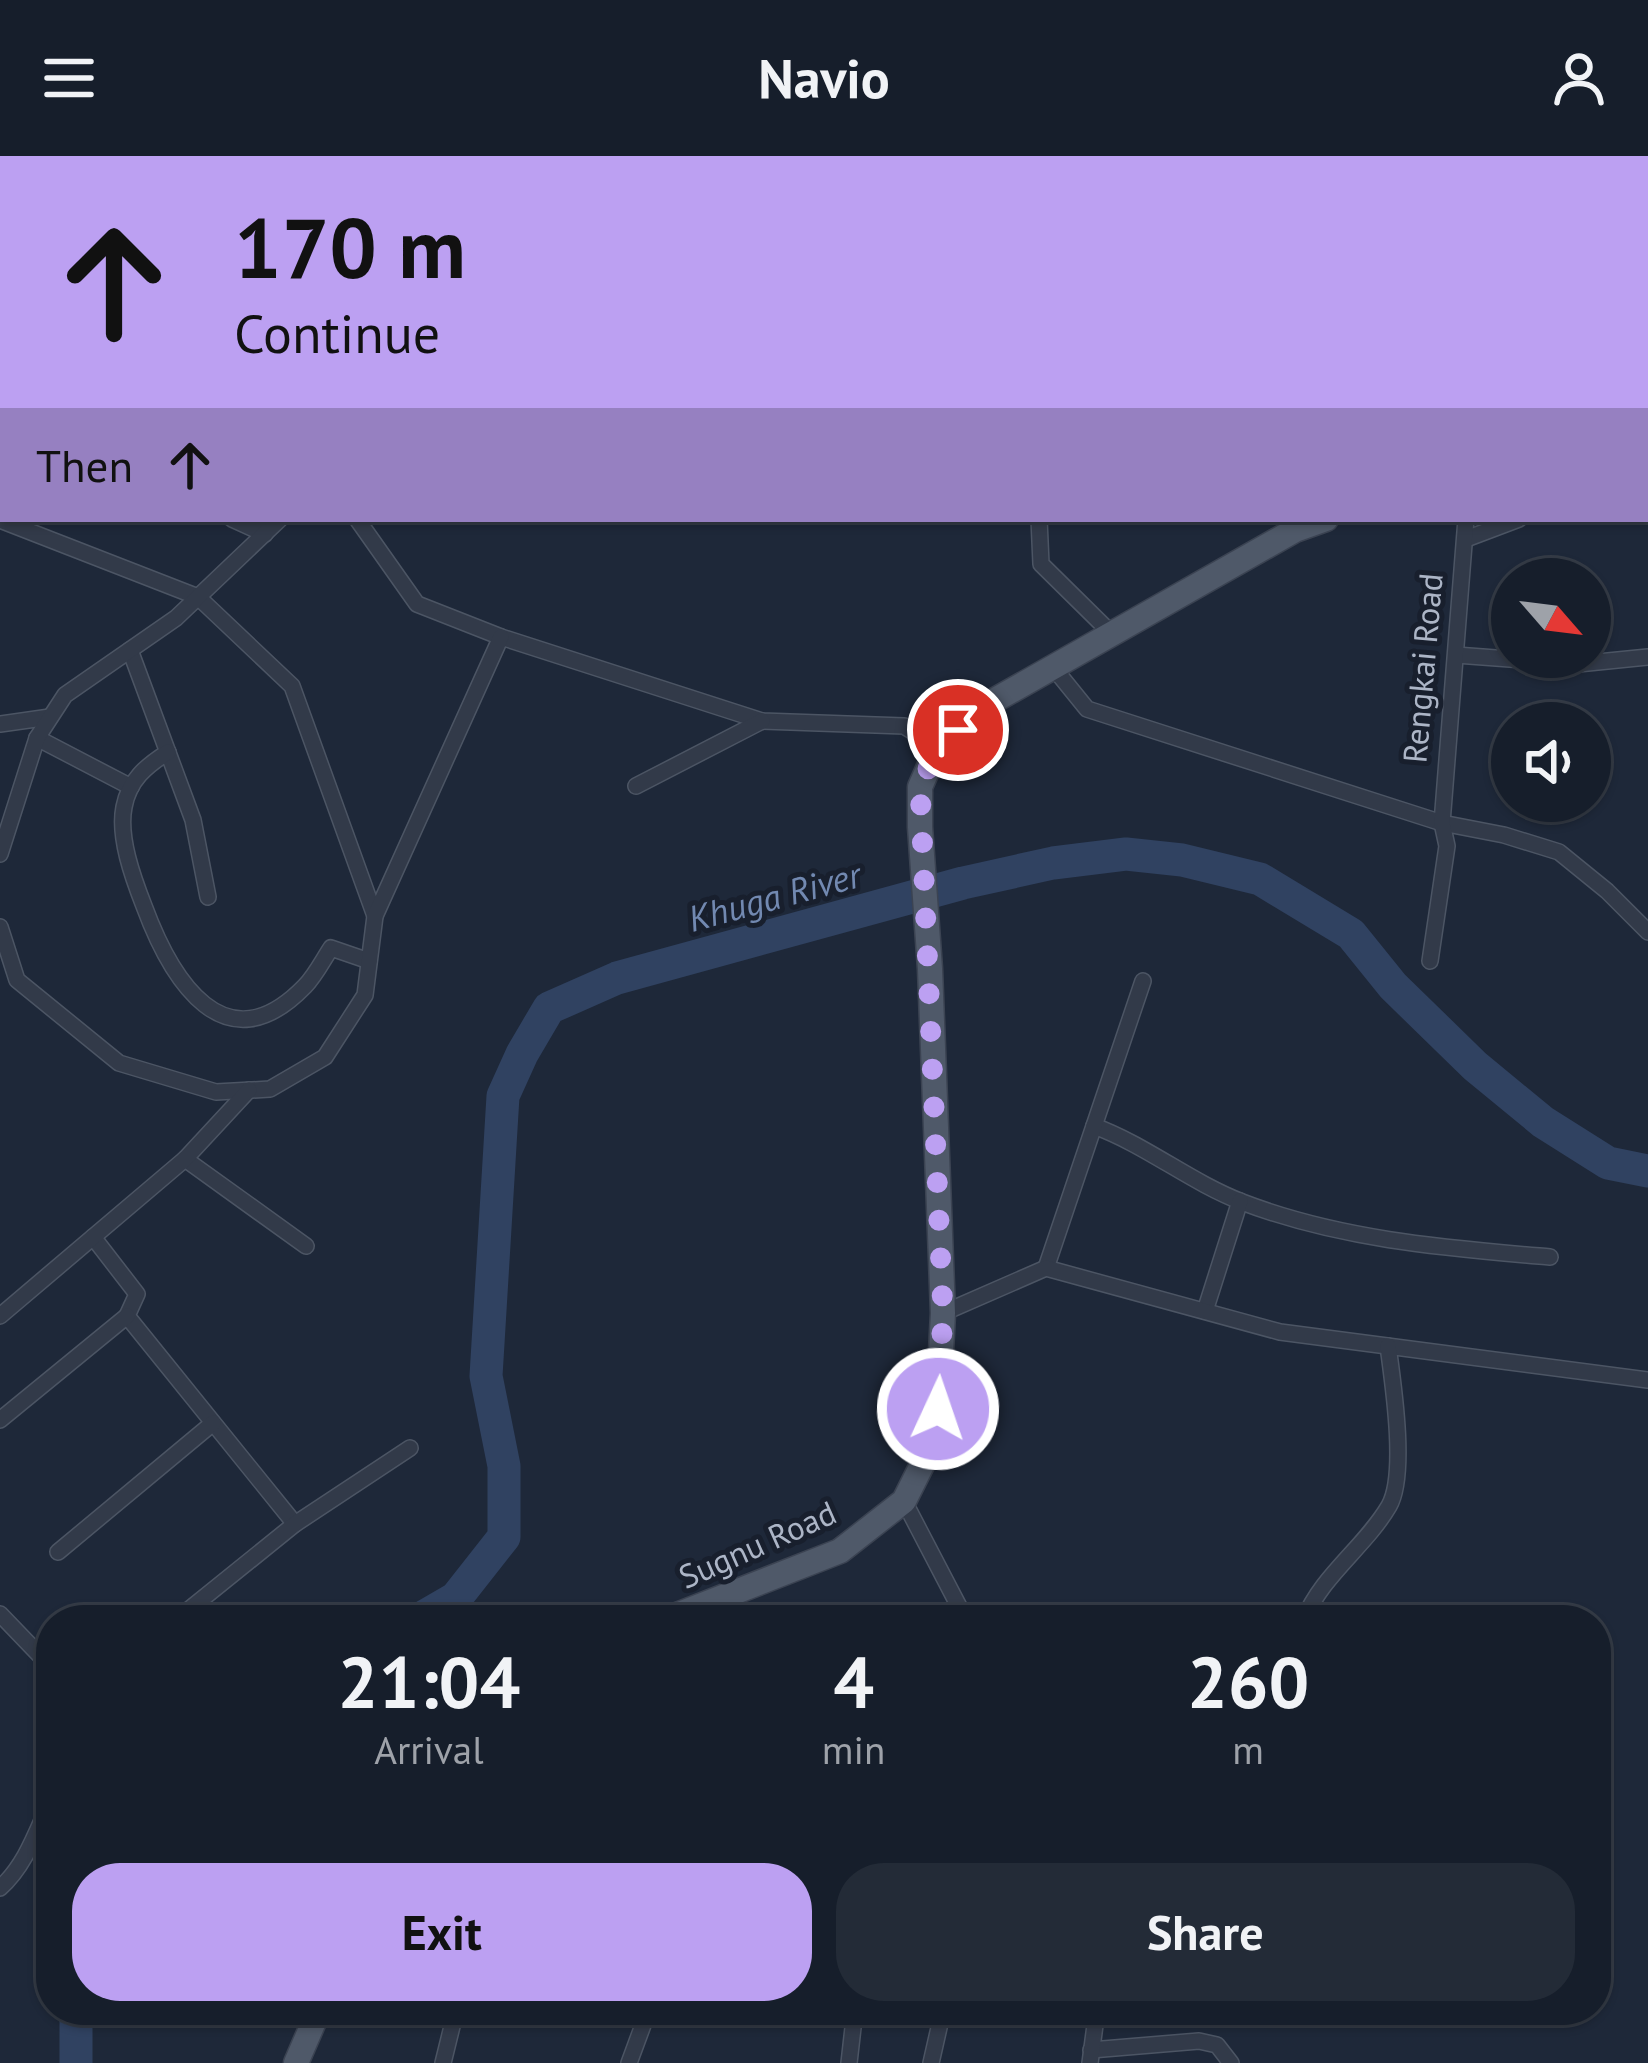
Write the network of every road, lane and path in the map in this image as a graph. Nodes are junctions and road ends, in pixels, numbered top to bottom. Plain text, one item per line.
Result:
1 (5, 522) edge
2 (239, 522) edge
3 (277, 522) edge
4 (358, 522) edge
5 (1039, 522) edge
6 (1318, 522) edge
7 (1466, 522) edge
8 (1512, 522) edge
9 (265, 534) junction
10 (1466, 539) junction
11 (198, 597) junction
12 (1112, 634) junction
13 (501, 637) junction
14 (130, 650) junction
15 (1456, 655) junction
16 (1648, 657) edge
17 (1053, 667) junction
18 (50, 717) junction
19 (762, 721) junction
20 (0, 724) edge
21 (37, 737) junction
22 (168, 752) junction
23 (935, 753) junction
24 (636, 786) dead end
25 (131, 787) junction
26 (1442, 823) junction
27 (0, 854) edge
28 (208, 897) dead end
29 (375, 916) junction
30 (0, 927) edge
31 (1648, 932) edge
32 (369, 961) junction
33 (1430, 961) dead end
34 (1143, 981) dead end
35 (249, 1090) junction
36 (1094, 1126) junction
37 (185, 1159) junction
38 (1240, 1201) junction
39 (93, 1237) junction
40 (306, 1246) dead end
41 (1550, 1257) dead end
42 (1046, 1268) junction
43 (1204, 1311) junction
44 (943, 1313) junction
45 (0, 1316) edge
46 (127, 1316) junction
47 (1388, 1346) junction
48 (1648, 1380) edge
49 (0, 1420) edge
50 (213, 1423) junction
51 (410, 1448) dead end
52 (904, 1501) junction
53 (296, 1524) junction
54 (58, 1552) dead end
55 (195, 1605) edge
56 (702, 1605) edge
57 (958, 1605) edge
58 (1310, 1605) edge
59 (0, 1614) edge
60 (36, 1651) edge
61 (36, 1833) edge
62 (0, 1888) edge
63 (312, 2025) edge
64 (452, 2025) edge
65 (639, 2025) edge
66 (853, 2025) edge
67 (940, 2025) edge
68 (1095, 2025) edge
69 (1090, 2057) edge
70 (296, 2063) edge
71 (443, 2063) edge
72 (628, 2063) edge
73 (849, 2063) edge
74 (932, 2063) edge
75 (1231, 2063) edge

1 - 11 street
2 - 9 street
3 - 9 street
4 - 13 street
5 - 12 street
6 - 12 main road
7 - 10 street, Rengkai Road
8 - 10 street
9 - 11 street
10 - 15 street, Rengkai Road
11 - 14 street
11 - 29 street
12 - 17 main road
13 - 19 street
13 - 29 street
14 - 18 street
14 - 22 street
15 - 16 street
15 - 26 street, Rengkai Road
17 - 23 main road
17 - 26 street
18 - 20 street
18 - 21 street
19 - 23 street
19 - 24 street
21 - 25 street
21 - 27 street
22 - 25 street
22 - 28 street
23 - 44 main road, Sugnu Road
25 - 32 street
26 - 31 street
26 - 33 street, Rengkai Road
29 - 32 street
30 - 35 street
32 - 35 street
34 - 36 street
35 - 37 street
36 - 38 street
36 - 42 street
37 - 39 street
37 - 40 street
38 - 41 street
38 - 43 street
39 - 45 street
39 - 46 street
42 - 43 street
42 - 44 street
43 - 47 street
44 - 52 main road, Sugnu Road
46 - 49 street
46 - 50 street
47 - 48 street
47 - 58 street
50 - 53 street
50 - 54 street
51 - 53 street
52 - 56 main road, Sugnu Road
52 - 57 street
53 - 55 street
59 - 60 street
61 - 62 street
63 - 70 main road
64 - 71 street
65 - 72 street
66 - 73 street
67 - 74 street
68 - 69 street
69 - 75 street

